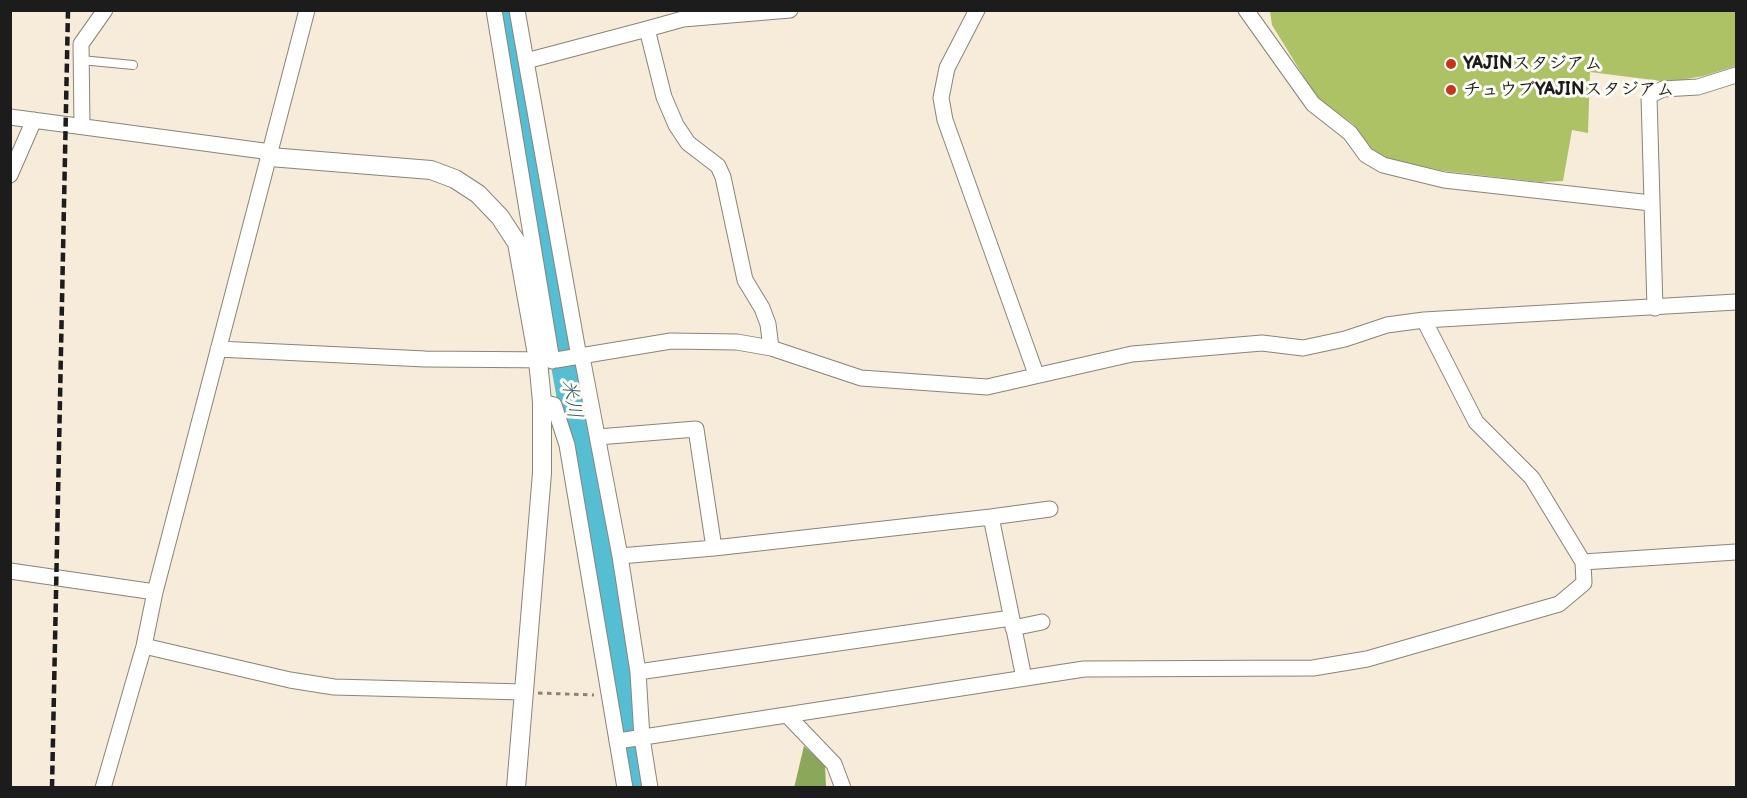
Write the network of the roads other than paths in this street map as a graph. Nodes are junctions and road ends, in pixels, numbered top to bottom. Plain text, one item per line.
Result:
1 (105, 10) edge
2 (307, 10) edge
3 (494, 10) edge
4 (518, 10) edge
5 (790, 10) edge
6 (977, 10) edge
7 (1246, 10) edge
8 (647, 29) junction
9 (81, 60) junction
10 (526, 61) junction
11 (133, 65) dead end
12 (1737, 75) edge
13 (10, 117) edge
14 (34, 120) junction
15 (82, 126) junction
16 (270, 154) junction
17 (10, 175) edge
18 (1651, 203) junction
19 (1737, 302) edge
20 (1655, 308) junction
21 (1424, 320) junction
22 (771, 348) junction
23 (218, 349) junction
24 (578, 357) junction
25 (549, 360) junction
26 (1036, 374) junction
27 (542, 402) junction
28 (597, 437) junction
29 (1050, 508) dead end
30 (991, 517) junction
31 (714, 548) junction
32 (1737, 552) edge
33 (620, 556) junction
34 (1583, 562) junction
35 (10, 571) edge
36 (155, 592) junction
37 (1042, 622) dead end
38 (1012, 623) junction
39 (144, 646) junction
40 (638, 672) junction
41 (1024, 678) junction
42 (523, 692) junction
43 (788, 716) junction
44 (642, 738) junction
45 (618, 741) junction
46 (103, 788) edge
47 (516, 788) edge
48 (625, 788) edge
49 (650, 788) edge
50 (843, 788) edge

1 - 9 street
2 - 16 street
3 - 25 street
4 - 10 street
5 - 8 street
6 - 26 street
7 - 18 street
8 - 10 street
8 - 22 street
9 - 11 lane
9 - 15 street
10 - 24 street
12 - 18 street
13 - 14 street
14 - 15 street
14 - 17 street
15 - 16 street
16 - 23 street
16 - 25 street
18 - 20 street
19 - 20 street
20 - 21 street
21 - 26 street
21 - 34 street
22 - 24 street
22 - 26 street
23 - 25 street
23 - 36 street
24 - 25 street
24 - 28 street
25 - 27 street
27 - 42 street
27 - 45 street
28 - 31 street
28 - 33 street
29 - 30 street
30 - 31 street
30 - 38 street
31 - 33 street
32 - 34 street
33 - 40 street
34 - 41 street
35 - 36 street
36 - 39 street
37 - 38 street
38 - 40 street
38 - 41 street
39 - 42 street
39 - 46 street
40 - 44 street
41 - 43 street
42 - 47 street
43 - 44 street
43 - 50 street
44 - 45 street
44 - 49 street
45 - 48 street

